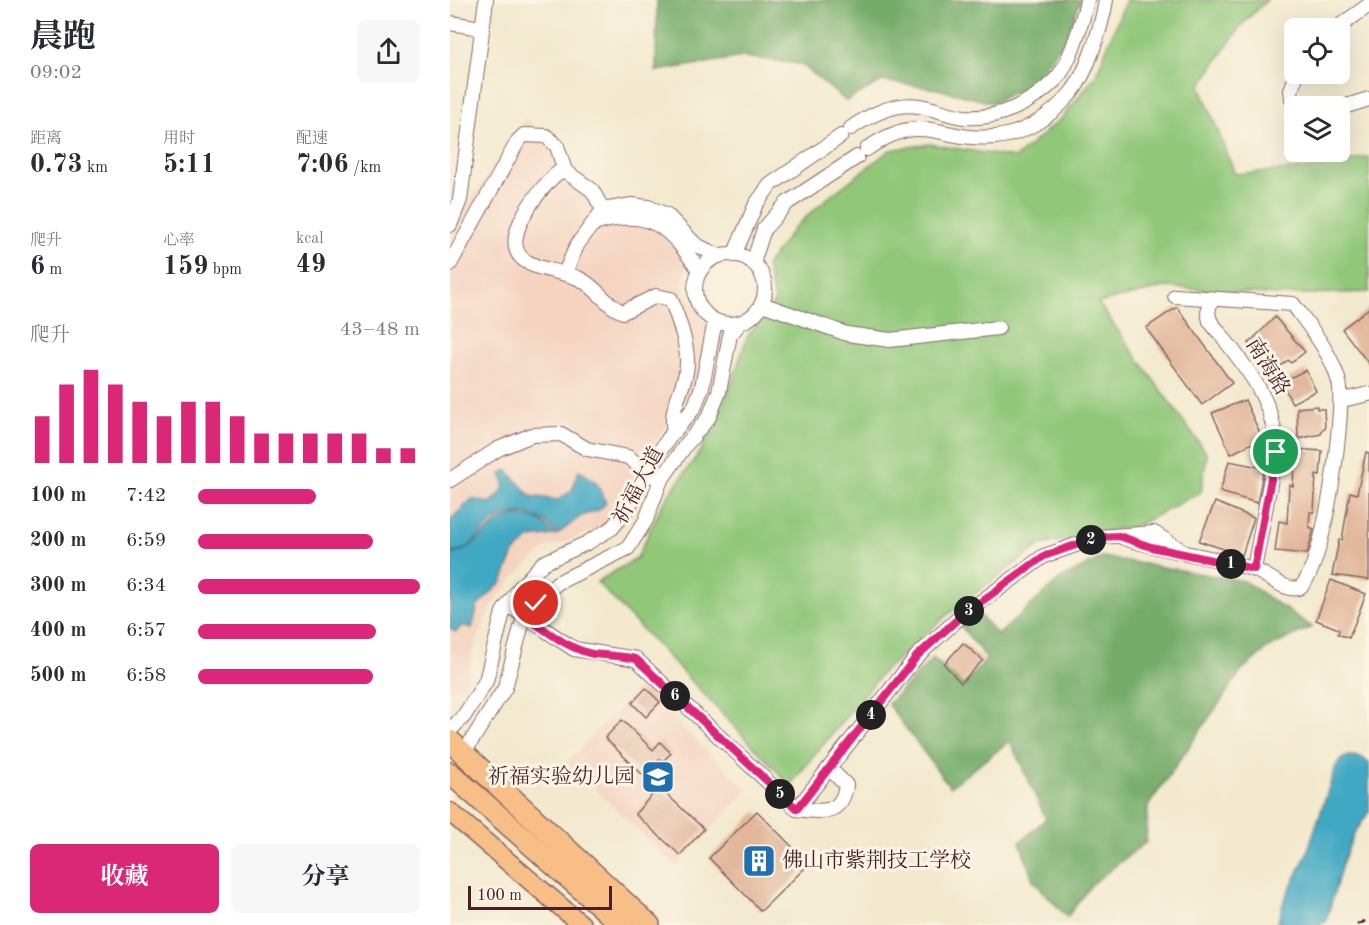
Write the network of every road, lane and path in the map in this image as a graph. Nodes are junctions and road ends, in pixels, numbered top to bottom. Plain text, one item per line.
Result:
1 (486, 0) edge
2 (1087, 0) edge
3 (1106, 0) edge
4 (1369, 5) edge
5 (1350, 19) edge
6 (450, 23) edge
7 (481, 28) junction
8 (1369, 99) edge
9 (1350, 105) edge
10 (565, 171) junction
11 (603, 210) junction
12 (594, 224) junction
13 (450, 225) edge
14 (734, 255) junction
15 (719, 256) junction
16 (753, 263) junction
17 (450, 264) edge
18 (700, 271) junction
19 (565, 273) junction
20 (1174, 296) dead end
21 (1211, 299) junction
22 (762, 304) junction
23 (715, 321) junction
24 (739, 324) junction
25 (998, 328) dead end
26 (1369, 394) edge
27 (1342, 400) junction
28 (674, 431) junction
29 (646, 471) junction
30 (450, 480) edge
31 (660, 482) junction
32 (1254, 569) junction
33 (508, 605) junction
34 (526, 617) junction
35 (450, 730) edge
36 (457, 747) edge
37 (829, 768) junction
38 (450, 773) edge
39 (797, 809) junction
40 (450, 812) edge
41 (620, 918) edge
42 (582, 925) edge
43 (650, 925) edge
44 (655, 925) edge

1 - 7 street
2 - 14 street
3 - 16 street
4 - 5 street
6 - 7 street
7 - 13 street
8 - 9 street
10 - 11 street
10 - 17 street
10 - 19 street
11 - 12 street
11 - 15 street
12 - 18 street
12 - 19 street
14 - 15 street
14 - 16 street
15 - 18 street
16 - 22 street
18 - 23 street
19 - 28 street
20 - 21 street, 南海路
21 - 27 street, 南海路
21 - 32 street, 南海路
22 - 24 street
22 - 25 street
23 - 24 street
23 - 28 street, 祈福大道
24 - 31 street, 祈福大道
26 - 27 street
27 - 32 street, 南海路
28 - 29 street, 祈福大道
29 - 30 street
29 - 31 street
29 - 33 street, 祈福大道
31 - 34 street, 祈福大道
32 - 37 street, 南海路
33 - 34 street
33 - 35 street, 祈福大道
34 - 36 street, 祈福大道
34 - 39 street
36 - 41 highway
37 - 39 street
37 - 39 street
38 - 41 highway
40 - 42 main road
41 - 43 highway
41 - 44 highway

